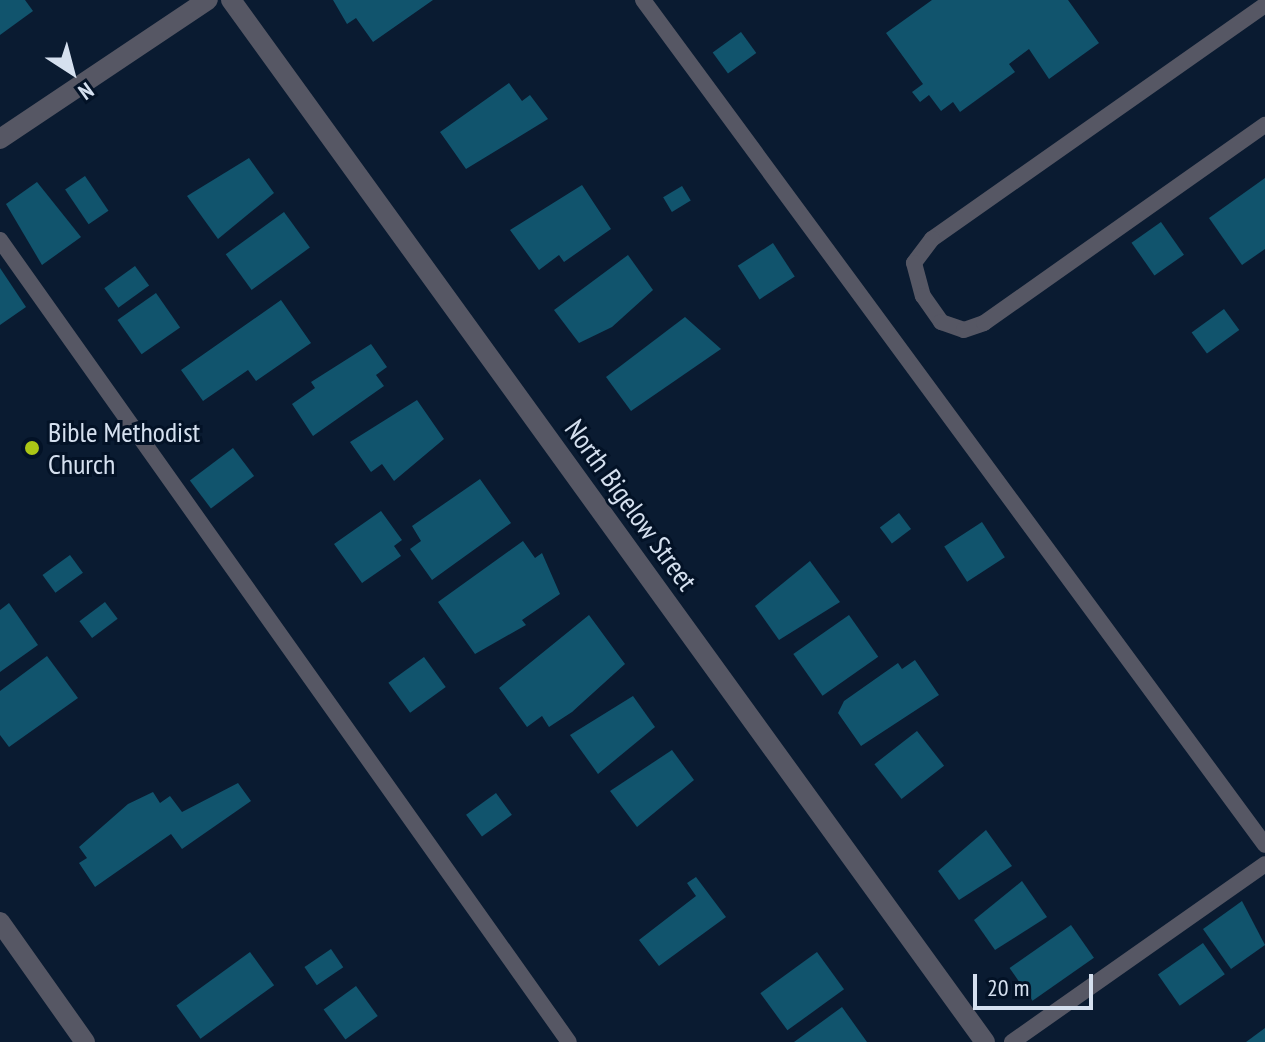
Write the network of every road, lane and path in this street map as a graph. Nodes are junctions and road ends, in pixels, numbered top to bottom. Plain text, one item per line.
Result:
1 (208, 0) edge
2 (231, 0) edge
3 (643, 0) edge
4 (1265, 5) edge
5 (1265, 125) edge
6 (0, 139) edge
7 (0, 240) edge
8 (1265, 845) edge
9 (1265, 864) edge
10 (0, 922) edge
11 (85, 1042) edge
12 (569, 1042) edge
13 (985, 1042) edge
14 (1012, 1042) edge

1 - 6 street
2 - 13 street, North Bigelow Street
3 - 8 lane
4 - 5 lane
7 - 12 lane
9 - 14 lane
10 - 11 street

